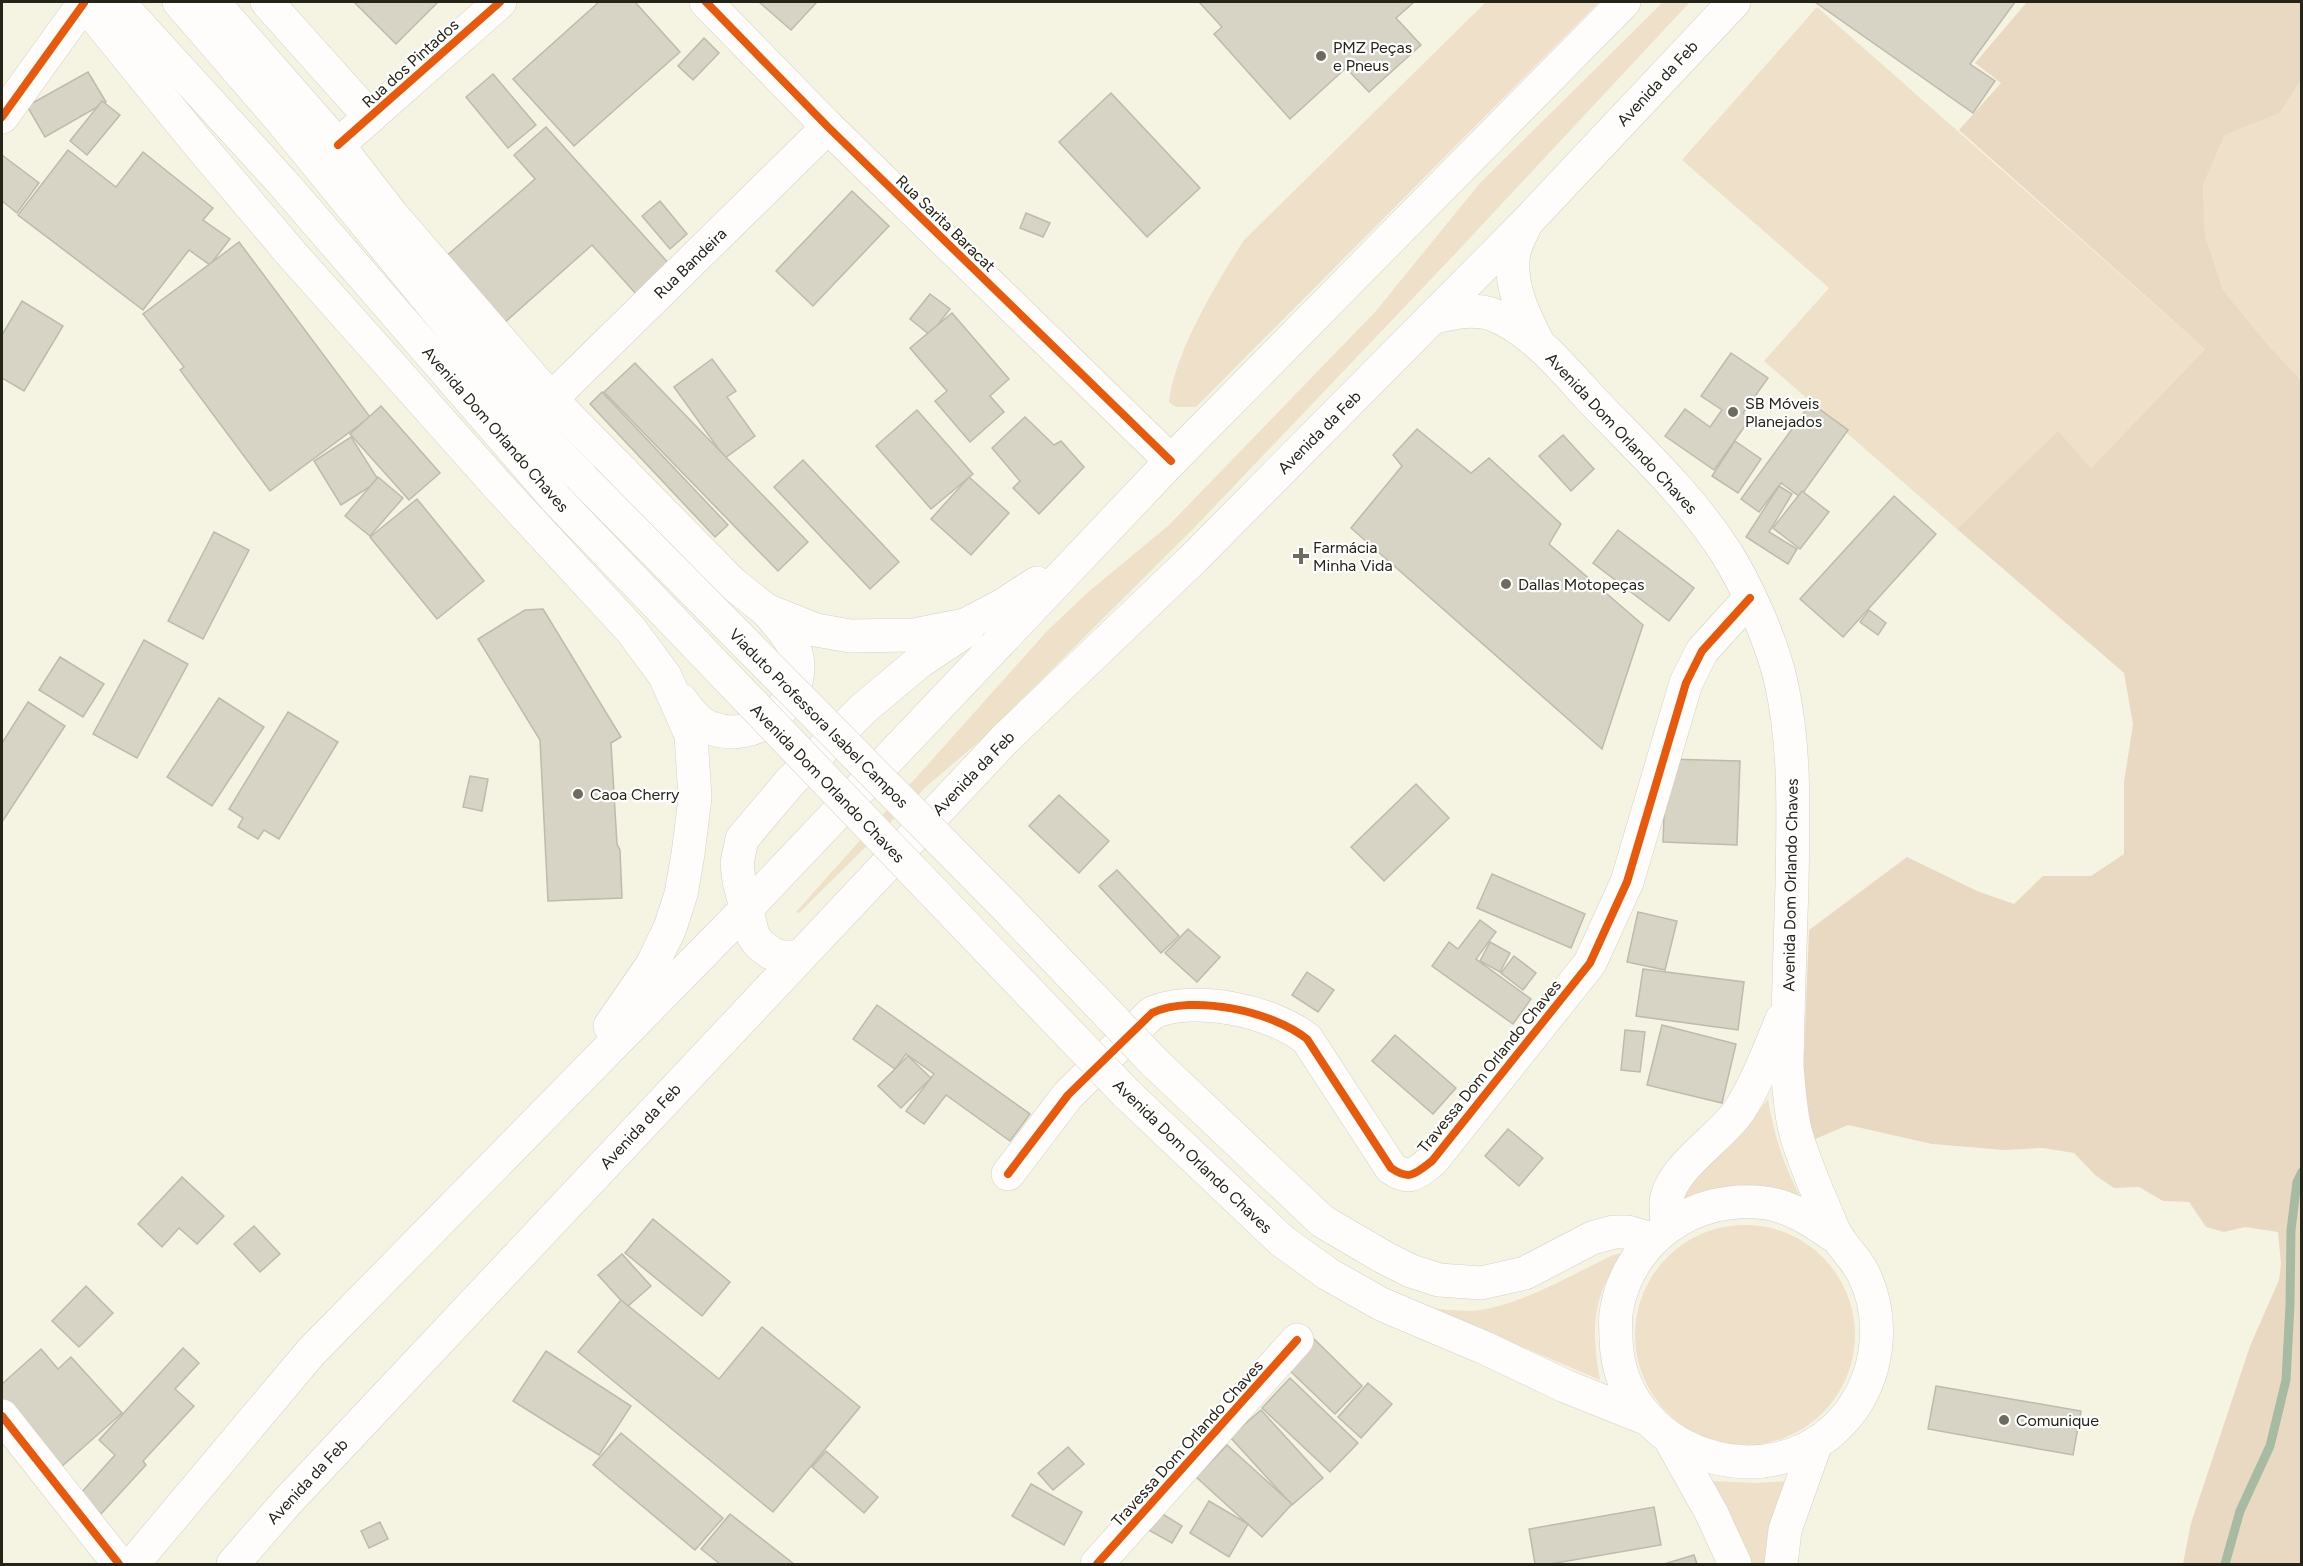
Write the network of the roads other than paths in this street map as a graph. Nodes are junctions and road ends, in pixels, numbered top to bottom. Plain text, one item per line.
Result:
1 (84, 2) edge
2 (118, 2) edge
3 (179, 2) edge
4 (213, 2) edge
5 (267, 2) edge
6 (500, 2) edge
7 (706, 2) edge
8 (1624, 2) edge
9 (1734, 2) edge
10 (2, 117) edge
11 (370, 117) junction
12 (828, 127) junction
13 (338, 145) junction
14 (1526, 223) junction
15 (1432, 318) junction
16 (1539, 345) junction
17 (551, 399) junction
18 (1171, 461) junction
19 (583, 479) joint
20 (1074, 560) junction
21 (1750, 598) junction
22 (1003, 605) junction
23 (766, 610) junction
24 (665, 676) junction
25 (747, 908) junction
26 (797, 957) junction
27 (1788, 1007) junction
28 (560, 1099) junction
29 (1008, 1174) dead end
30 (1660, 1233) junction
31 (1837, 1238) junction
32 (1297, 1340) dead end
33 (2, 1416) edge
34 (1660, 1430) junction
35 (1816, 1443) junction
36 (119, 1564) edge
37 (133, 1564) edge
38 (233, 1564) edge
39 (1097, 1564) edge
40 (1735, 1564) edge
41 (1781, 1564) edge

1 - 10 main road
1 - 24 main road
2 - 34 main road, Avenida Dom Orlando Chaves, bridge
3 - 19 main road, Avenida Dom Orlando Chaves
4 - 13 main road
5 - 11 main road
6 - 11 main road, Rua dos Pintados
7 - 12 main road, Rua Sarita Baracat
8 - 18 main road
9 - 14 main road, Avenida da Feb
11 - 13 main road, Rua dos Pintados
12 - 17 main road, Rua Bandeira
12 - 18 main road, Rua Sarita Baracat
13 - 17 main road
14 - 15 main road, Avenida da Feb
14 - 16 main road
15 - 16 main road
15 - 26 main road, Avenida da Feb
16 - 21 main road, Avenida Dom Orlando Chaves
17 - 23 main road
18 - 20 main road
19 - 30 main road, Viaduto Professora Isabel Campos, bridge
20 - 22 main road
20 - 25 main road
21 - 27 main road, Avenida Dom Orlando Chaves
21 - 29 main road, Travessa Dom Orlando Chaves
22 - 23 main road
22 - 25 main road
23 - 24 main road
24 - 28 main road
25 - 26 main road
25 - 28 main road
26 - 38 main road, Avenida da Feb
27 - 30 main road, Avenida Dom Orlando Chaves
27 - 31 main road, Avenida Dom Orlando Chaves
28 - 37 main road
30 - 31 main road, Avenida Dom Orlando Chaves
30 - 34 main road, Avenida Dom Orlando Chaves
31 - 35 main road, Avenida Dom Orlando Chaves
32 - 39 main road, Travessa Dom Orlando Chaves
33 - 36 main road
34 - 35 main road, Avenida Dom Orlando Chaves
34 - 40 main road, Avenida Dom Orlando Chaves
35 - 41 main road, Avenida Dom Orlando Chaves

